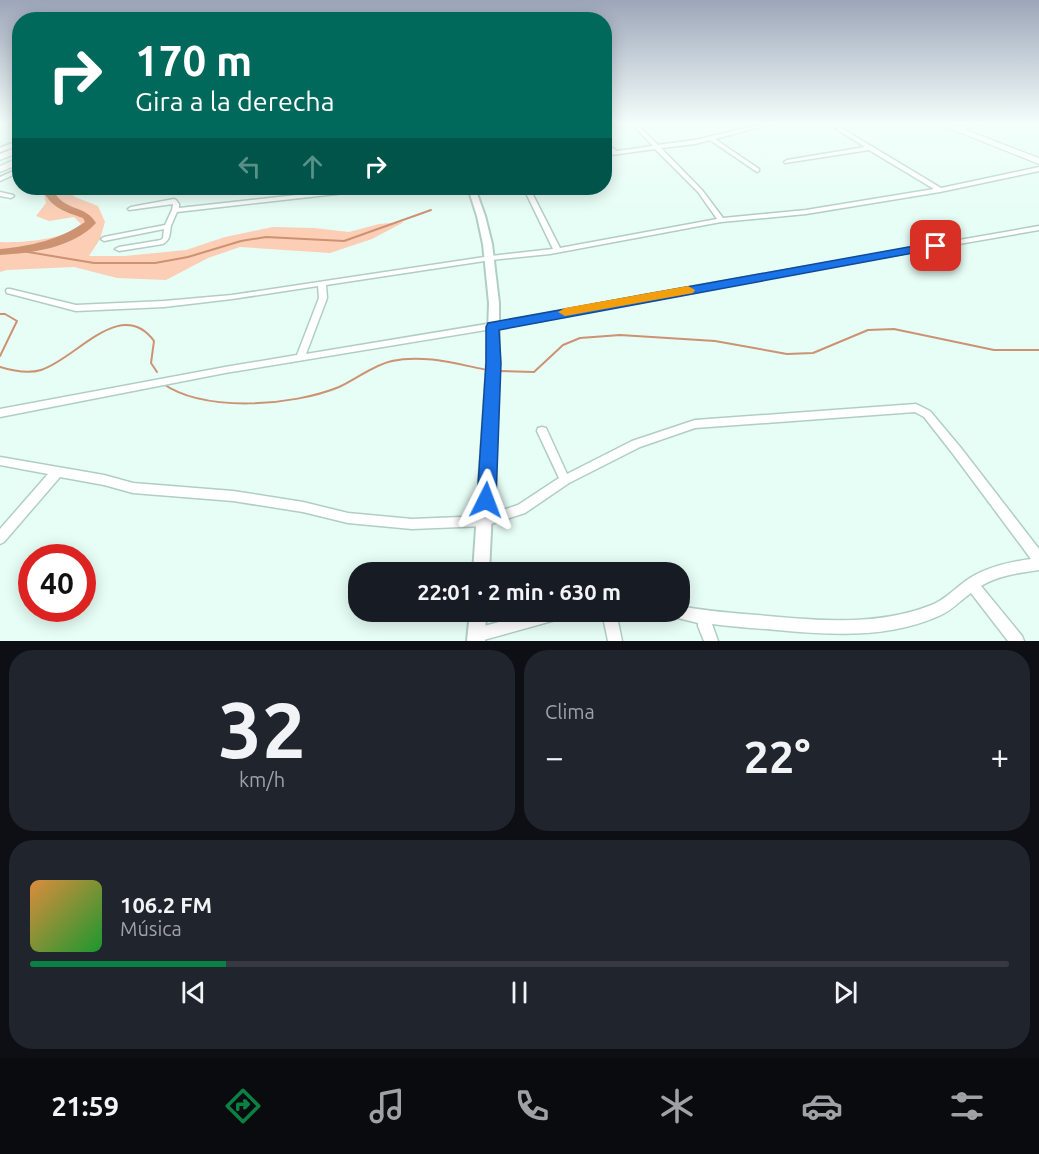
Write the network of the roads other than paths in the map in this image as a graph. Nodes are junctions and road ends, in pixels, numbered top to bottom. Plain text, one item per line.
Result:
1 (612, 153) edge
2 (617, 153) edge
3 (662, 153) edge
4 (732, 153) edge
5 (841, 153) edge
6 (878, 153) edge
7 (1020, 153) edge
8 (1039, 160) edge
9 (787, 162) dead end
10 (1039, 169) edge
11 (757, 170) dead end
12 (940, 190) junction
13 (0, 194) edge
14 (309, 195) edge
15 (474, 195) edge
16 (530, 195) edge
17 (11, 196) dead end
18 (131, 209) dead end
19 (175, 210) junction
20 (721, 220) junction
21 (168, 226) junction
22 (1039, 228) edge
23 (104, 239) dead end
24 (119, 249) dead end
25 (557, 250) junction
26 (491, 258) junction
27 (322, 285) junction
28 (10, 291) dead end
29 (492, 327) junction
30 (300, 357) junction
31 (0, 412) edge
32 (542, 431) dead end
33 (0, 461) edge
34 (57, 472) junction
35 (565, 480) junction
36 (485, 521) junction
37 (0, 538) edge
38 (1039, 561) edge
39 (482, 562) edge
40 (972, 584) junction
41 (690, 614) edge
42 (705, 617) junction
43 (477, 622) edge
44 (527, 622) edge
45 (611, 622) edge
46 (476, 638) edge
47 (615, 641) edge
48 (711, 641) edge
49 (1017, 641) edge

1 - 2 street
3 - 20 street
4 - 11 street
5 - 9 street
6 - 12 street
7 - 8 main road
10 - 12 street
12 - 20 street
13 - 17 street
14 - 19 street
15 - 26 street
16 - 25 street
18 - 19 street
19 - 21 street
20 - 25 street
21 - 23 street
21 - 24 street
22 - 29 street
25 - 26 street
26 - 27 street
26 - 29 street
27 - 28 street
27 - 30 street
29 - 30 street
29 - 36 street
30 - 31 street
32 - 35 street
33 - 34 street
34 - 36 street
34 - 37 street
35 - 36 street
35 - 38 street
36 - 39 street
38 - 40 street
40 - 42 street
40 - 49 street
41 - 42 street
42 - 48 street
43 - 46 street
44 - 46 street
45 - 47 street

